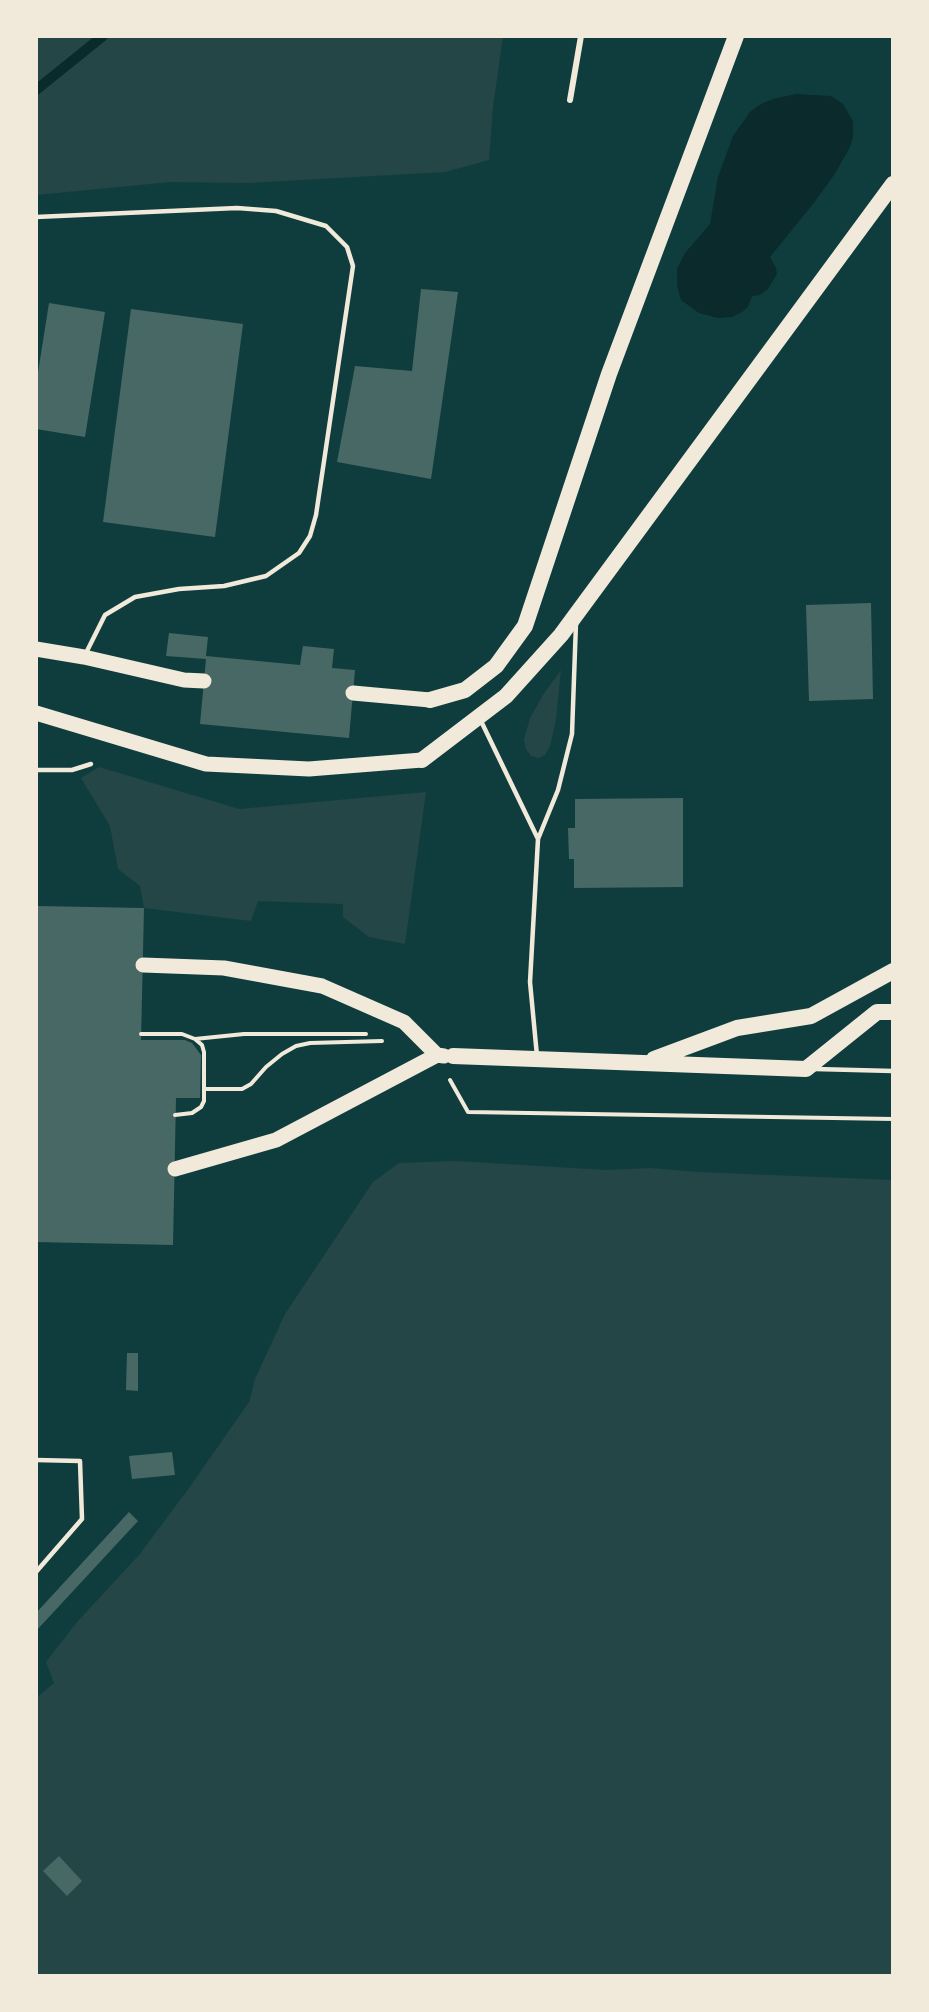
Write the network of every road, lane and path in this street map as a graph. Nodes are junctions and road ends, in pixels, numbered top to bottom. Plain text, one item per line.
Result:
1 (581, 36) edge
2 (736, 36) edge
3 (570, 100) dead end
4 (893, 184) edge
5 (36, 217) edge
6 (577, 614) junction
7 (36, 649) edge
8 (84, 657) junction
9 (204, 681) dead end
10 (353, 693) dead end
11 (430, 700) joint
12 (36, 713) edge
13 (478, 717) junction
14 (422, 760) joint
15 (91, 764) dead end
16 (36, 770) edge
17 (538, 839) junction
18 (143, 965) dead end
19 (893, 971) edge
20 (893, 1012) edge
21 (141, 1034) dead end
22 (371, 1034) dead end
23 (195, 1039) junction
24 (394, 1041) dead end
25 (445, 1056) junction
26 (538, 1059) junction
27 (647, 1062) junction
28 (806, 1069) junction
29 (893, 1071) edge
30 (205, 1089) junction
31 (175, 1115) dead end
32 (893, 1119) edge
33 (175, 1169) dead end
34 (36, 1461) edge
35 (36, 1572) edge

1 - 3 street
2 - 11 highway
4 - 6 highway
5 - 8 lane
6 - 13 highway
6 - 17 lane
7 - 8 main road
8 - 9 main road
10 - 11 main road
12 - 14 main road
13 - 14 highway
13 - 17 lane
15 - 16 lane
17 - 26 lane
18 - 25 main road
19 - 27 highway
20 - 28 highway
21 - 23 path
22 - 23 path
23 - 30 path
24 - 30 path
25 - 26 highway
25 - 32 path
25 - 33 main road
26 - 27 highway
27 - 28 highway
28 - 29 lane
30 - 31 path
34 - 35 lane

